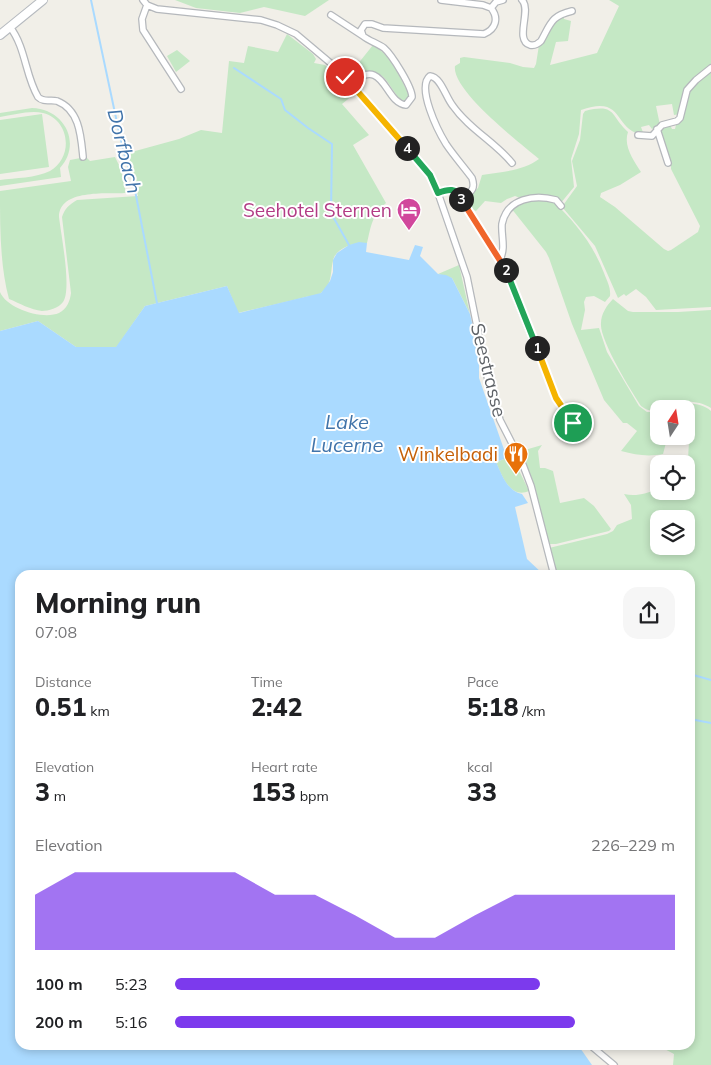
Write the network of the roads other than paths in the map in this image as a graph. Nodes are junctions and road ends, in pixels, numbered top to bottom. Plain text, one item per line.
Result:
1 (43, 0) edge
2 (441, 0) edge
3 (503, 0) edge
4 (522, 0) edge
5 (145, 3) edge
6 (491, 8) junction
7 (572, 11) dead end
8 (331, 14) dead end
9 (10, 27) junction
10 (0, 35) edge
11 (362, 36) junction
12 (711, 68) edge
13 (351, 83) junction
14 (181, 89) dead end
15 (657, 129) junction
16 (638, 136) dead end
17 (83, 157) dead end
18 (512, 163) dead end
19 (668, 163) dead end
20 (438, 193) junction
21 (459, 194) junction
22 (561, 206) dead end
23 (500, 259) junction
24 (580, 431) dead end
25 (553, 570) edge
26 (596, 1050) edge
27 (614, 1065) edge

1 - 9 main road
2 - 6 street
3 - 6 street
4 - 7 street
5 - 13 street
5 - 14 street
6 - 11 street
8 - 11 street
9 - 10 main road
9 - 17 street
11 - 13 street
12 - 15 street
13 - 20 street
15 - 16 street
15 - 19 street
18 - 21 street
20 - 21 street
20 - 25 street, Seestrasse
21 - 23 street
22 - 23 street
23 - 24 street
26 - 27 street

